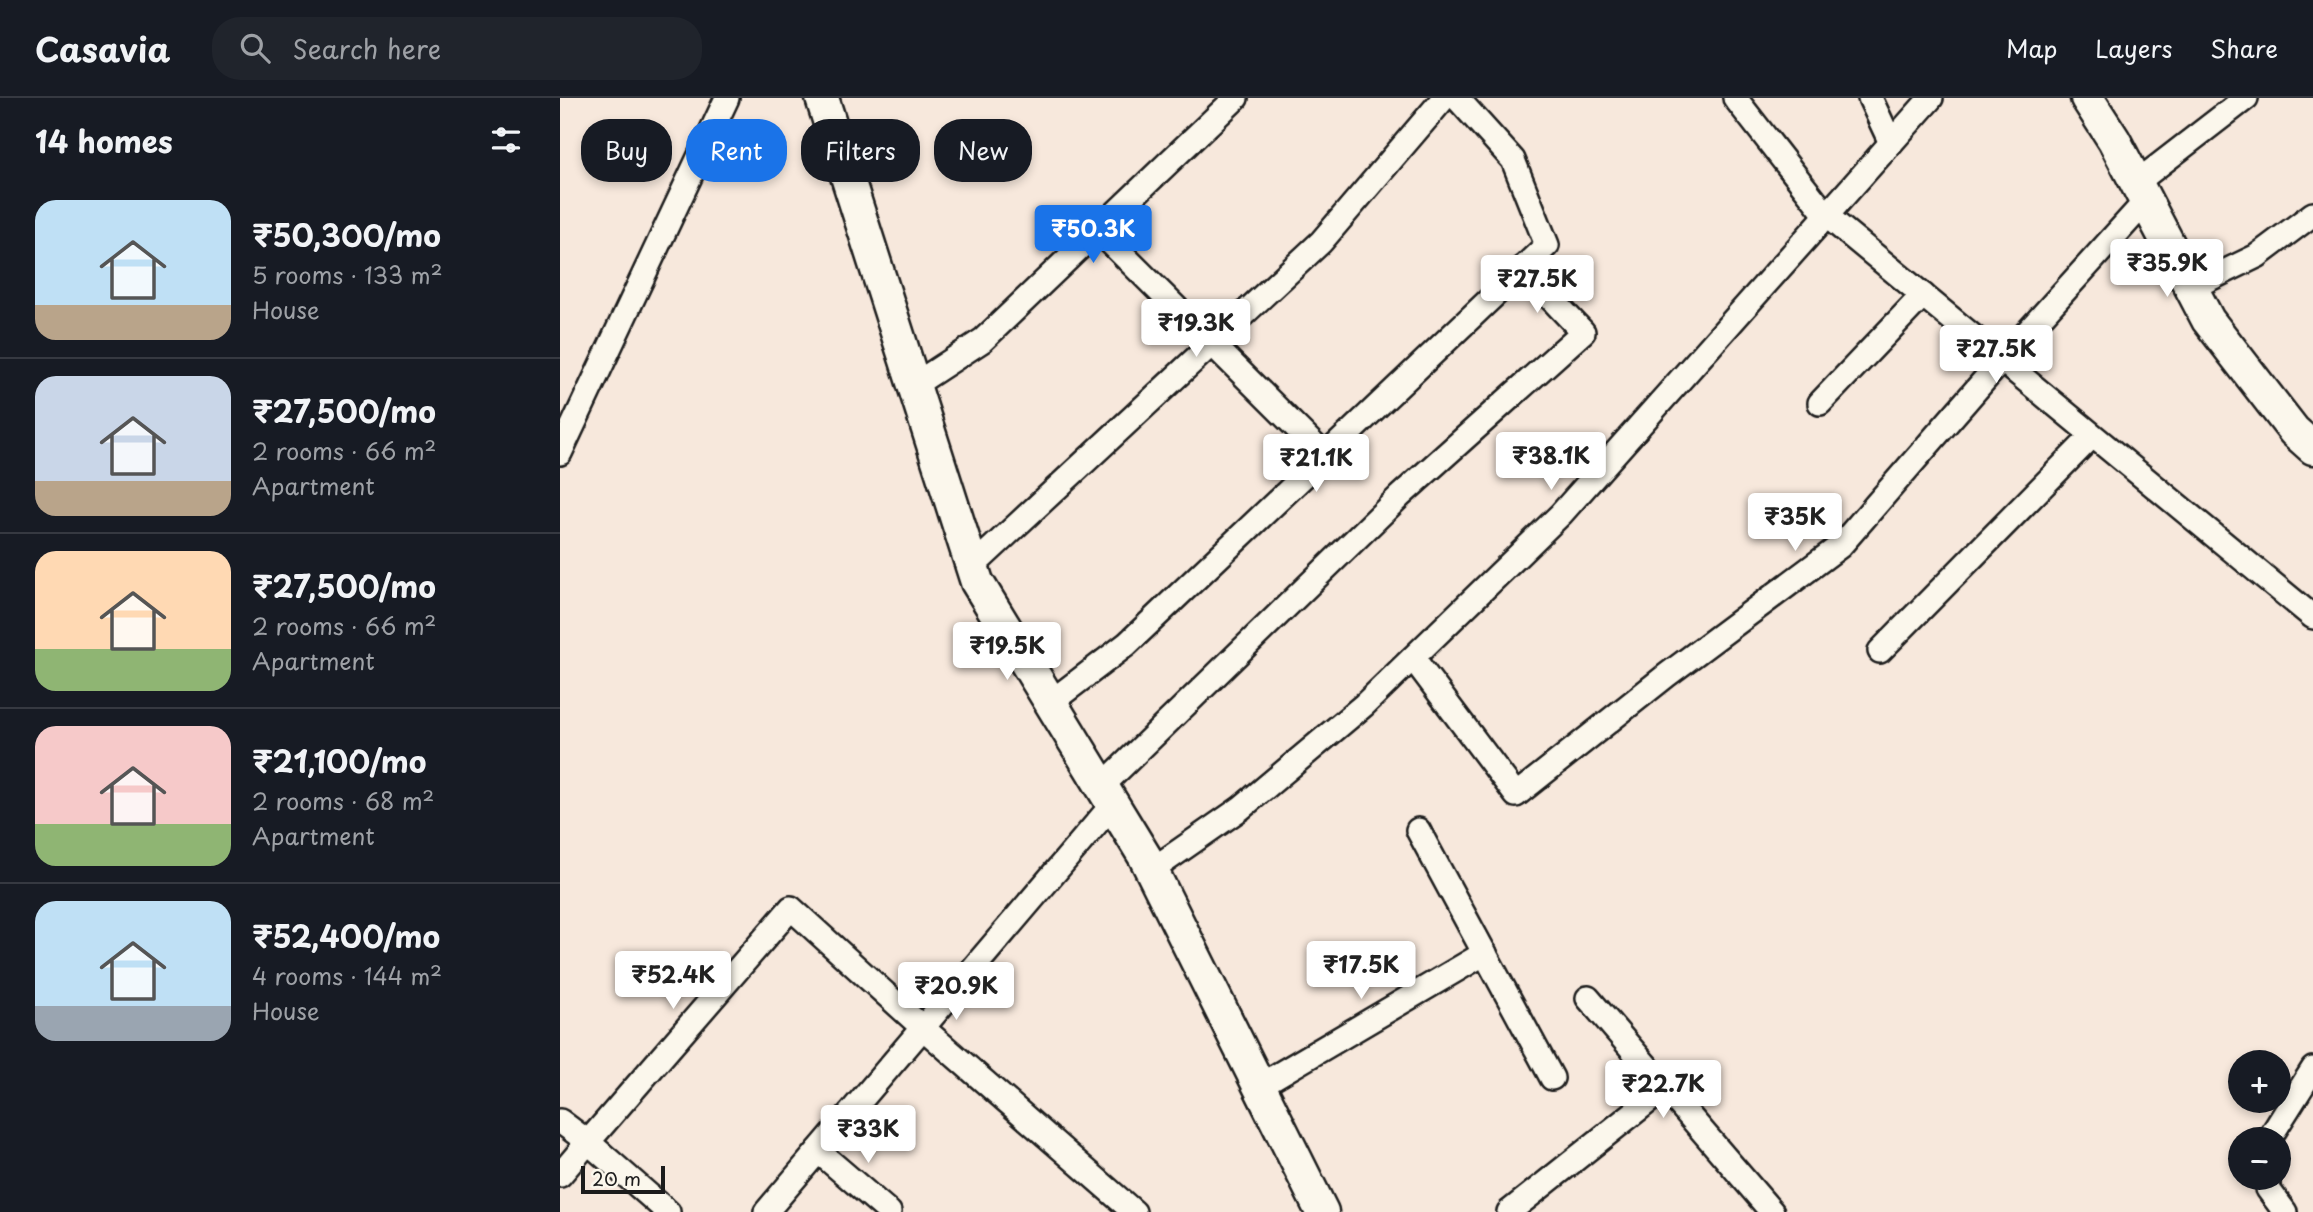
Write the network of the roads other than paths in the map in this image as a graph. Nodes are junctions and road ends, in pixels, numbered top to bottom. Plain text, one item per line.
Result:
1 (727, 98) edge
2 (822, 98) edge
3 (1236, 98) edge
4 (1444, 98) edge
5 (1457, 98) edge
6 (1735, 98) edge
7 (1870, 98) edge
8 (1931, 98) edge
9 (2087, 98) edge
10 (2246, 98) edge
11 (1891, 143) junction
12 (2141, 192) junction
13 (2313, 214) edge
14 (1827, 216) junction
15 (1098, 230) junction
16 (1522, 268) junction
17 (2191, 288) junction
18 (1923, 296) junction
19 (1212, 344) junction
20 (2001, 361) junction
21 (914, 385) junction
22 (1820, 403) dead end
23 (2092, 436) junction
24 (2313, 448) edge
25 (560, 453) edge
26 (1325, 456) junction
27 (972, 567) junction
28 (2313, 617) edge
29 (1880, 651) dead end
30 (1413, 658) junction
31 (1051, 702) junction
32 (1107, 795) junction
33 (1418, 830) dead end
34 (1152, 870) junction
35 (1485, 953) junction
36 (1588, 999) dead end
37 (923, 1028) junction
38 (2313, 1069) edge
39 (1552, 1078) dead end
40 (1259, 1086) junction
41 (1665, 1088) junction
42 (560, 1121) edge
43 (2277, 1127) edge
44 (588, 1142) junction
45 (818, 1151) junction
46 (560, 1175) edge
47 (2269, 1190) edge
48 (668, 1212) edge
49 (766, 1212) edge
50 (889, 1212) edge
51 (1134, 1212) edge
52 (1322, 1212) edge
53 (1509, 1212) edge
54 (1772, 1212) edge
55 (2285, 1212) edge

1 - 25 street
2 - 21 street
3 - 15 street
4 - 19 street
5 - 16 street
6 - 14 street
7 - 11 street
8 - 11 street
9 - 12 street
10 - 12 street
11 - 14 street
12 - 17 street
12 - 20 street
13 - 17 street
14 - 18 street
14 - 30 street
15 - 19 street
15 - 21 street
16 - 26 street
16 - 32 street
17 - 24 street
18 - 20 street
18 - 22 street
19 - 26 street
19 - 27 street
20 - 23 street
20 - 30 street
21 - 27 street
23 - 28 street
23 - 29 street
26 - 31 street
27 - 31 street
30 - 34 street
31 - 32 street
32 - 34 street
32 - 37 street
33 - 35 street
34 - 40 street
35 - 39 street
35 - 40 street
36 - 41 street
37 - 44 street
37 - 45 street
37 - 51 street
38 - 43 street
40 - 52 street
41 - 53 street
41 - 54 street
42 - 44 street
44 - 46 street
44 - 48 street
45 - 49 street
45 - 50 street
47 - 55 street

